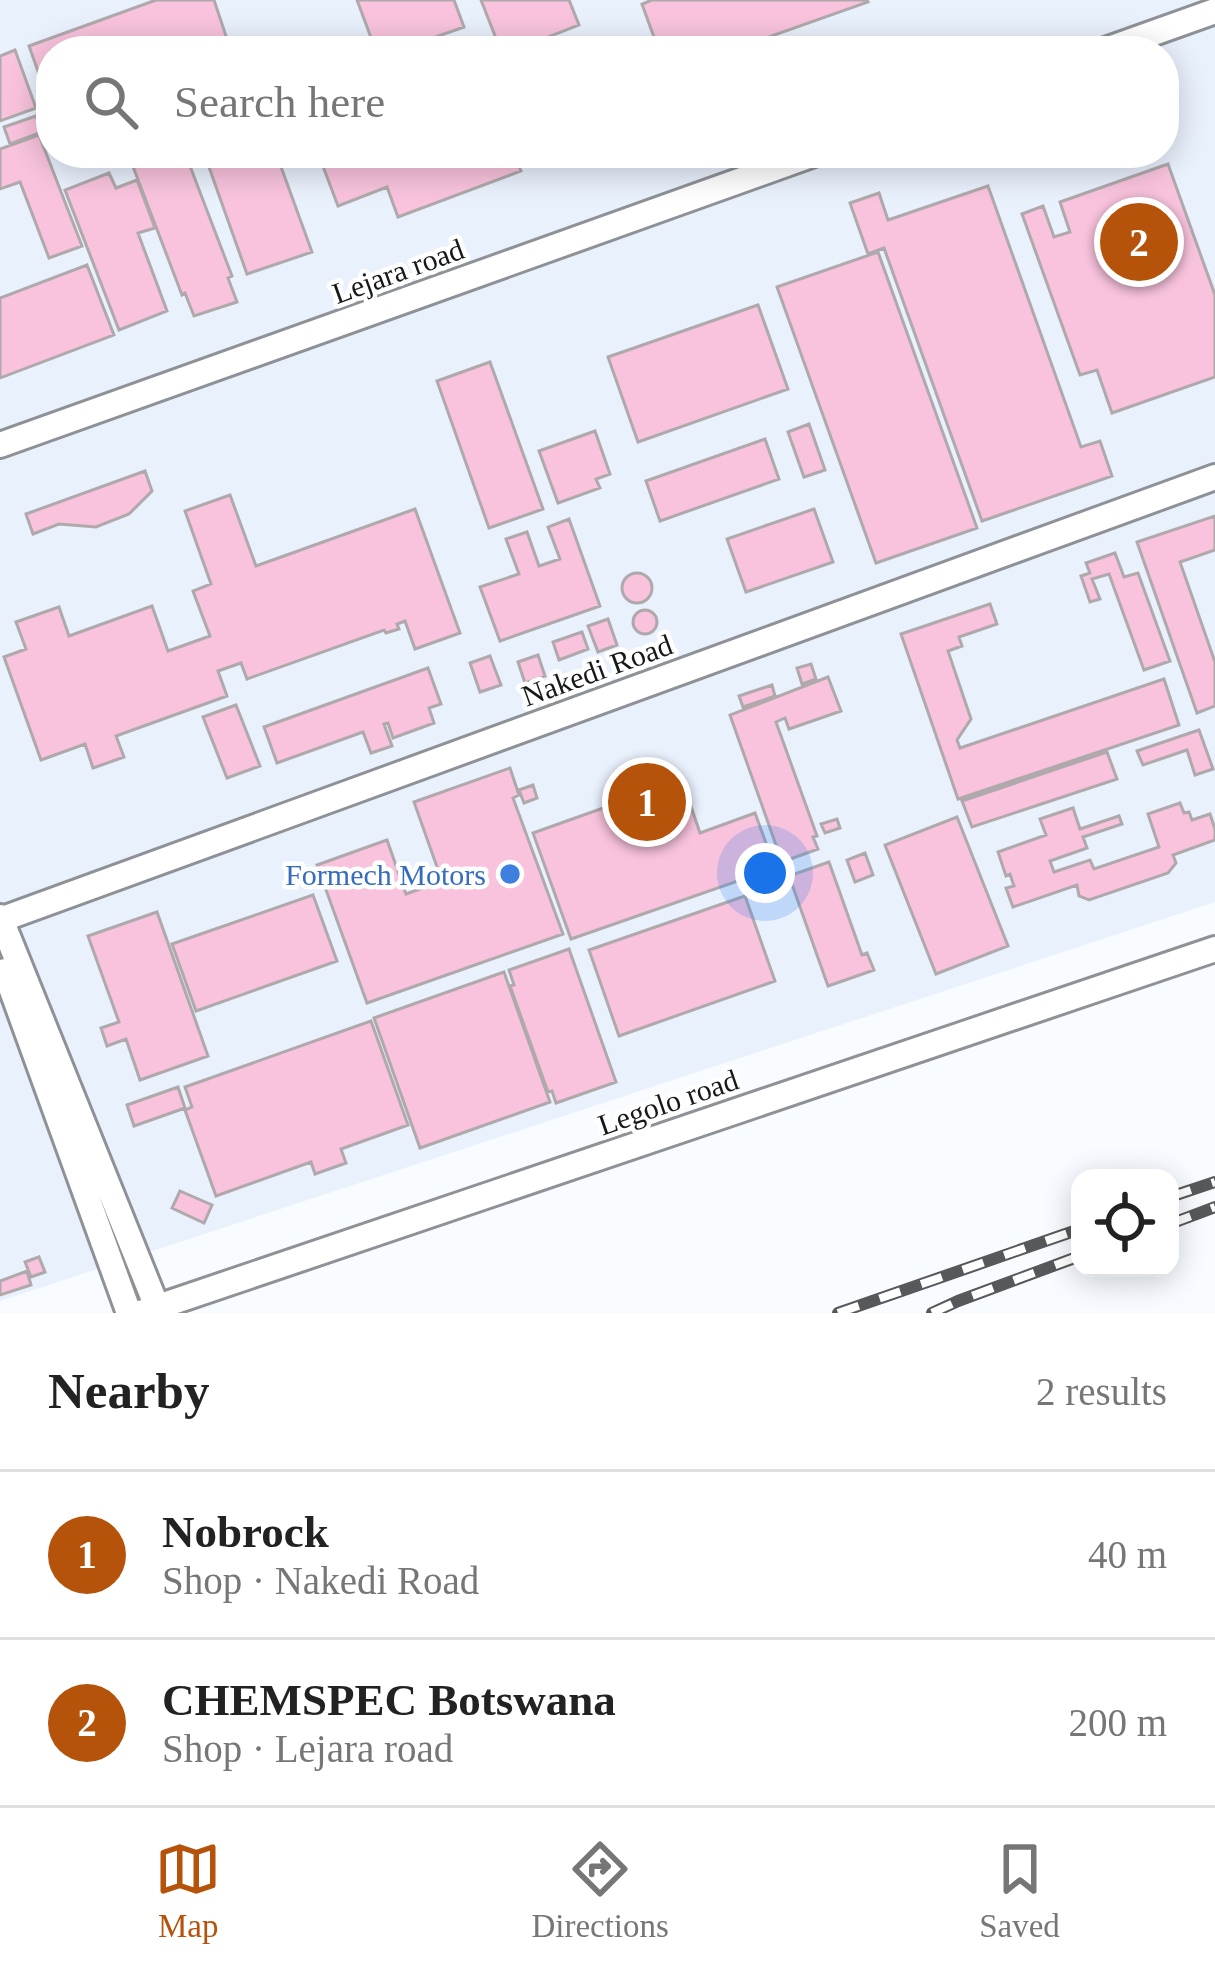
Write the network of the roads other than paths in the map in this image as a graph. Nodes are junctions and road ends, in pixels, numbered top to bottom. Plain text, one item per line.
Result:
1 (1215, 11) edge
2 (1145, 36) edge
3 (775, 168) edge
4 (0, 445) edge
5 (1215, 477) edge
6 (0, 919) edge
7 (1215, 949) edge
8 (0, 958) edge
9 (148, 1310) edge
10 (129, 1313) edge

1 - 2 street
3 - 4 street, Lejara road
5 - 6 street, Nakedi Road
6 - 9 street
7 - 9 street, Legolo road
8 - 10 street

